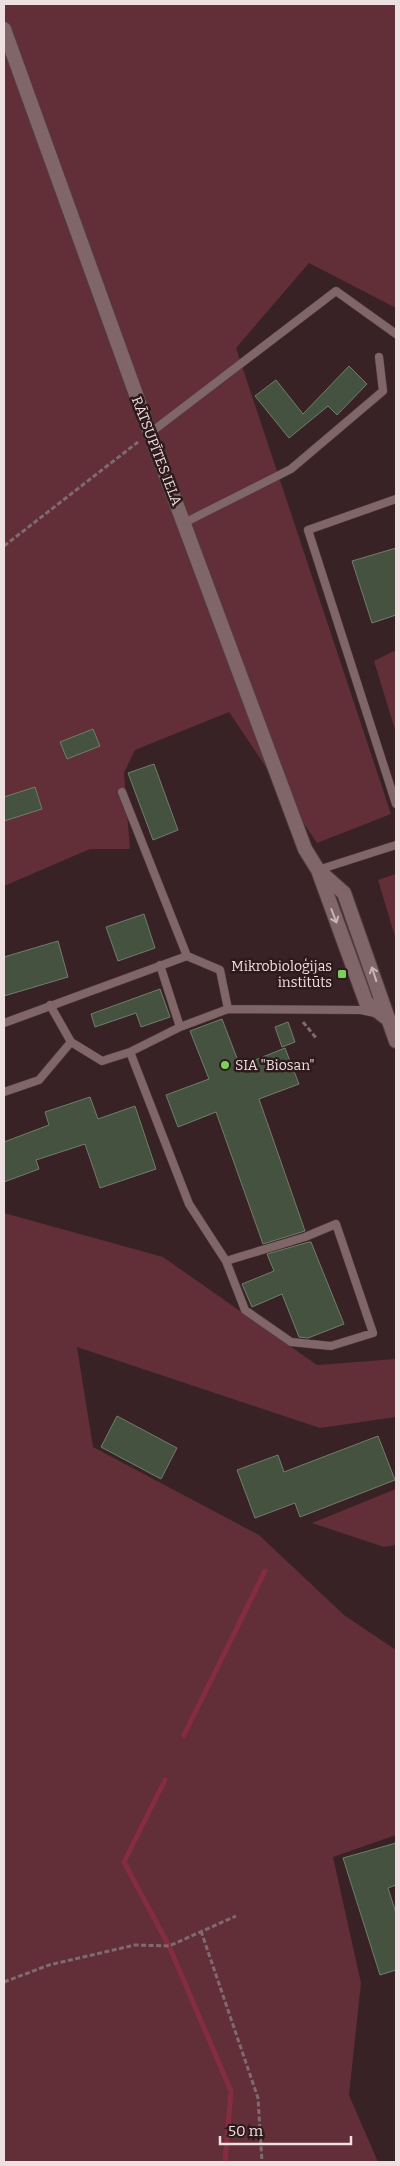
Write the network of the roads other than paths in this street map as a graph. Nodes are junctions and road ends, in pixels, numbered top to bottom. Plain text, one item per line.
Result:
1 (4, 29) edge
2 (396, 334) edge
3 (379, 357) dead end
4 (150, 433) junction
5 (396, 499) edge
6 (184, 523) junction
7 (122, 792) dead end
8 (396, 804) edge
9 (396, 845) edge
10 (318, 870) junction
11 (187, 956) junction
12 (160, 965) junction
13 (50, 1005) junction
14 (228, 1009) junction
15 (389, 1020) junction
16 (4, 1023) edge
17 (180, 1027) junction
18 (396, 1041) edge
19 (72, 1042) junction
20 (130, 1052) junction
21 (4, 1092) edge
22 (226, 1261) junction

1 - 4 street, RĀTSUPĪTES IELA
2 - 4 lane
3 - 6 lane
4 - 6 street, RĀTSUPĪTES IELA
5 - 8 lane
6 - 10 street, RĀTSUPĪTES IELA
7 - 11 lane
9 - 10 lane
10 - 15 street, RĀTSUPĪTES IELA
11 - 12 lane
11 - 14 lane
12 - 13 lane
12 - 17 lane
13 - 16 lane
13 - 19 lane
14 - 15 lane
14 - 17 lane
15 - 18 street, RĀTSUPĪTES IELA
17 - 20 lane
19 - 20 lane
19 - 21 lane
20 - 22 lane
22 - 22 lane

